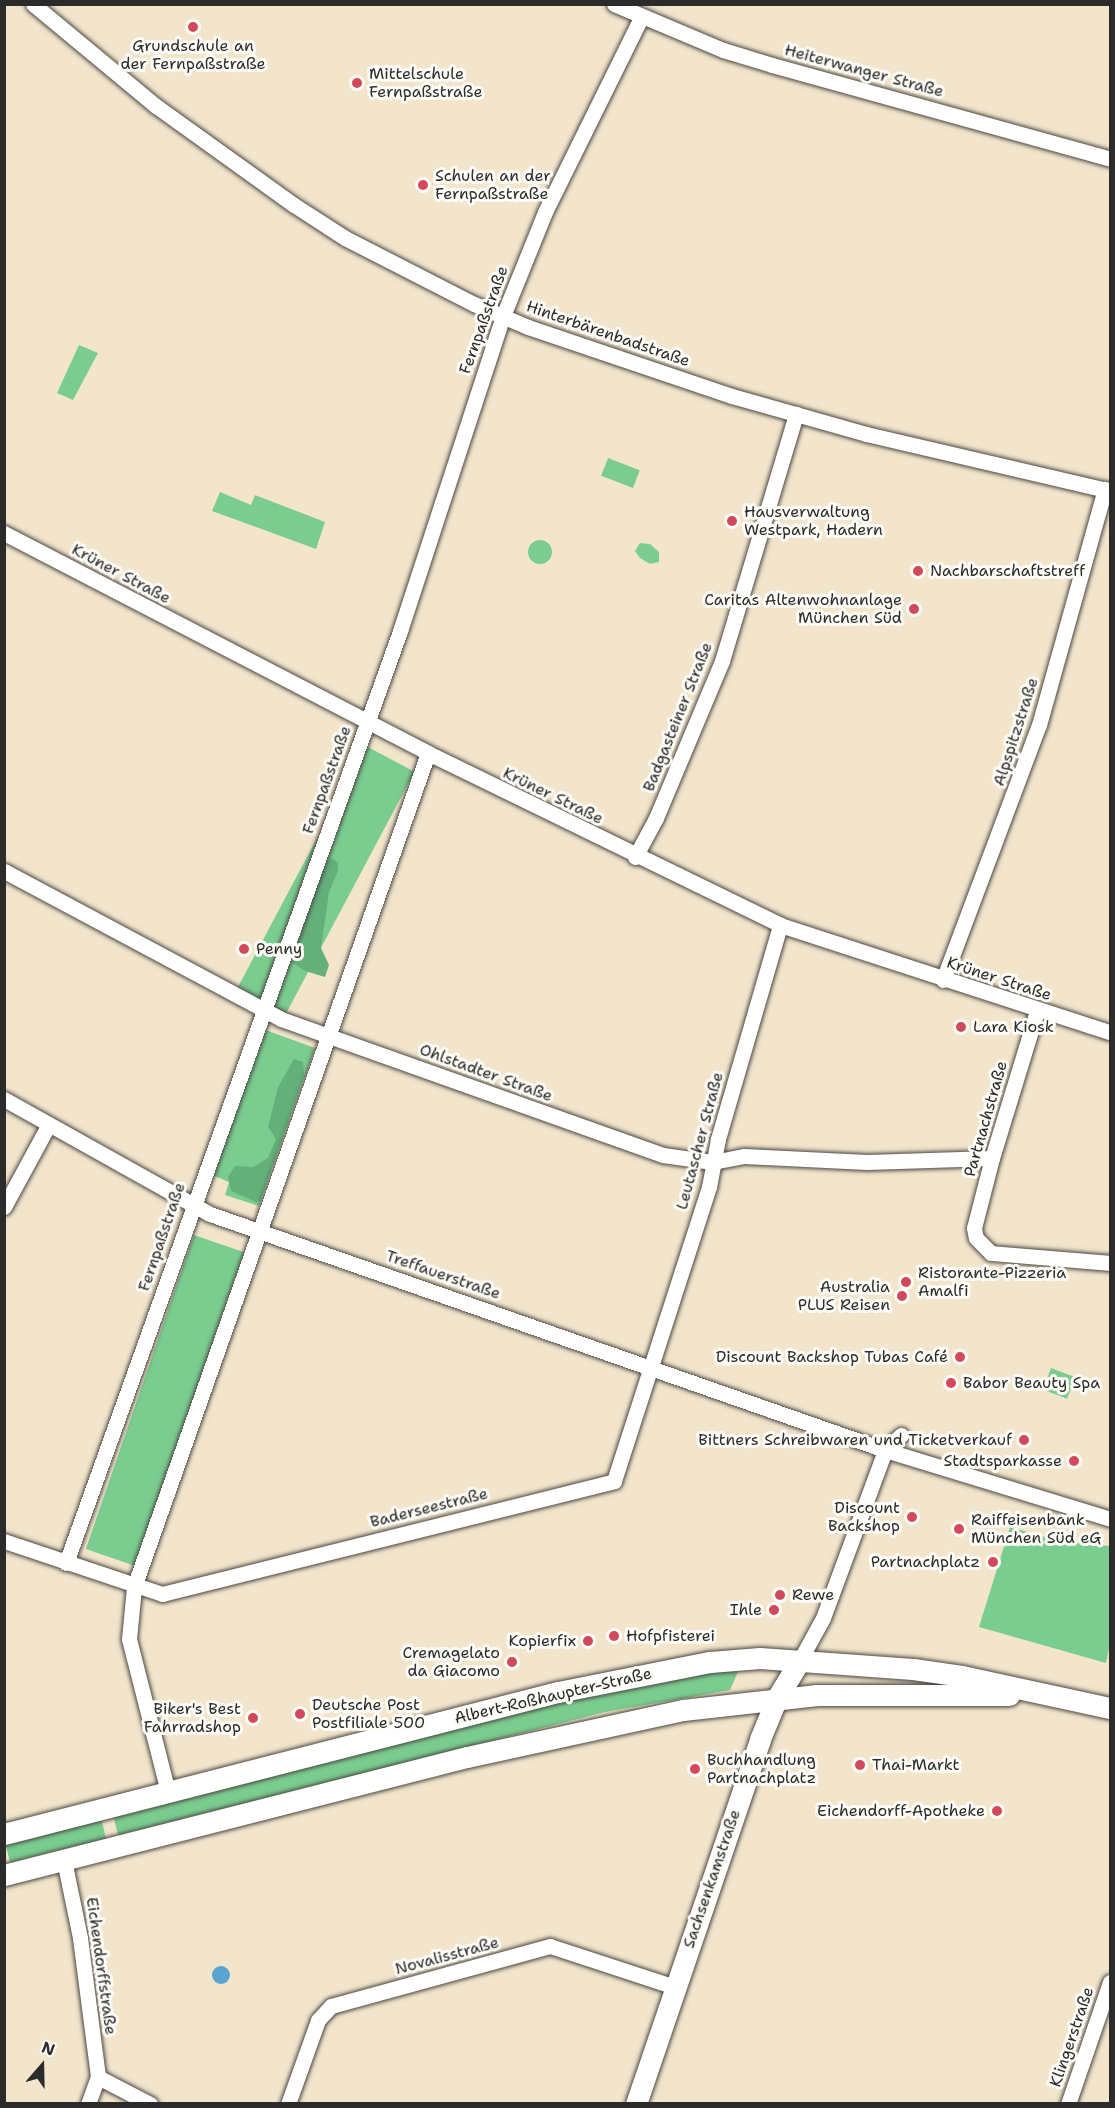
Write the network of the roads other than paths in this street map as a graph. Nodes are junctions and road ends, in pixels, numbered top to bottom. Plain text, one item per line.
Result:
1 (33, 4) edge
2 (614, 4) edge
3 (641, 18) junction
4 (1110, 159) edge
5 (503, 316) junction
6 (796, 414) junction
7 (1108, 490) edge
8 (4, 533) edge
9 (368, 722) junction
10 (428, 753) junction
11 (635, 857) junction
12 (4, 871) edge
13 (780, 925) junction
14 (943, 980) junction
15 (263, 1011) junction
16 (1037, 1011) junction
17 (1110, 1032) edge
18 (330, 1036) junction
19 (4, 1099) edge
20 (49, 1124) junction
21 (993, 1158) junction
22 (712, 1162) junction
23 (192, 1205) junction
24 (4, 1207) edge
25 (260, 1232) junction
26 (1110, 1263) edge
27 (652, 1366) junction
28 (901, 1435) dead end
29 (885, 1450) junction
30 (1110, 1519) edge
31 (4, 1541) edge
32 (66, 1563) junction
33 (134, 1587) junction
34 (800, 1660) junction
35 (1040, 1694) junction
36 (777, 1698) junction
37 (1110, 1708) edge
38 (168, 1792) junction
39 (4, 1834) edge
40 (64, 1860) junction
41 (4, 1875) edge
42 (1110, 1982) edge
43 (675, 1987) junction
44 (98, 2077) junction
45 (88, 2103) edge
46 (150, 2103) edge
47 (288, 2103) edge
48 (636, 2103) edge
49 (1068, 2103) edge

1 - 5 street, Hinterbärenbadstraße
2 - 3 street, Heiterwanger Straße
3 - 4 street, Heiterwanger Straße
3 - 5 street, Fernpaßstraße
5 - 6 street, Hinterbärenbadstraße
5 - 9 street, Fernpaßstraße
6 - 7 street, Hinterbärenbadstraße
6 - 11 street, Badgasteiner Straße
7 - 14 street, Alpspitzstraße
8 - 9 street, Krüner Straße
9 - 10 street, Krüner Straße
9 - 15 street, Fernpaßstraße
10 - 11 street, Krüner Straße
10 - 18 street
11 - 13 street, Krüner Straße
12 - 15 street, Ohlstadter Straße
13 - 14 street, Krüner Straße
13 - 22 street, Leutascher Straße
14 - 16 street, Krüner Straße
15 - 18 street, Ohlstadter Straße
15 - 23 street, Fernpaßstraße
16 - 17 street, Krüner Straße
16 - 21 street, Partnachstraße
18 - 22 street, Ohlstadter Straße
18 - 25 street
19 - 20 street, Treffauerstraße
20 - 23 street, Treffauerstraße
20 - 24 street
21 - 22 street, Ohlstadter Straße
21 - 26 street, Partnachstraße
22 - 27 street, Leutascher Straße
23 - 25 street, Treffauerstraße
23 - 32 street, Fernpaßstraße
25 - 27 street, Treffauerstraße
25 - 33 street
27 - 29 street, Treffauerstraße
27 - 33 street, Baderseestraße
28 - 29 street
29 - 30 street
29 - 34 street
31 - 32 street
32 - 33 street
33 - 38 street
34 - 35 main road, Albert-Roßhaupter-Straße
34 - 36 main road, Sachsenkamstraße
34 - 38 main road, Albert-Roßhaupter-Straße
35 - 36 main road, Albert-Roßhaupter-Straße
35 - 37 main road, Albert-Roßhaupter-Straße
36 - 40 main road, Albert-Roßhaupter-Straße
36 - 43 main road, Sachsenkamstraße
38 - 39 main road, Albert-Roßhaupter-Straße
40 - 41 main road, Albert-Roßhaupter-Straße
40 - 44 street, Eichendorffstraße
42 - 49 street, Klingerstraße
43 - 47 street, Novalisstraße
43 - 48 main road, Sachsenkamstraße
44 - 45 street
44 - 46 street

